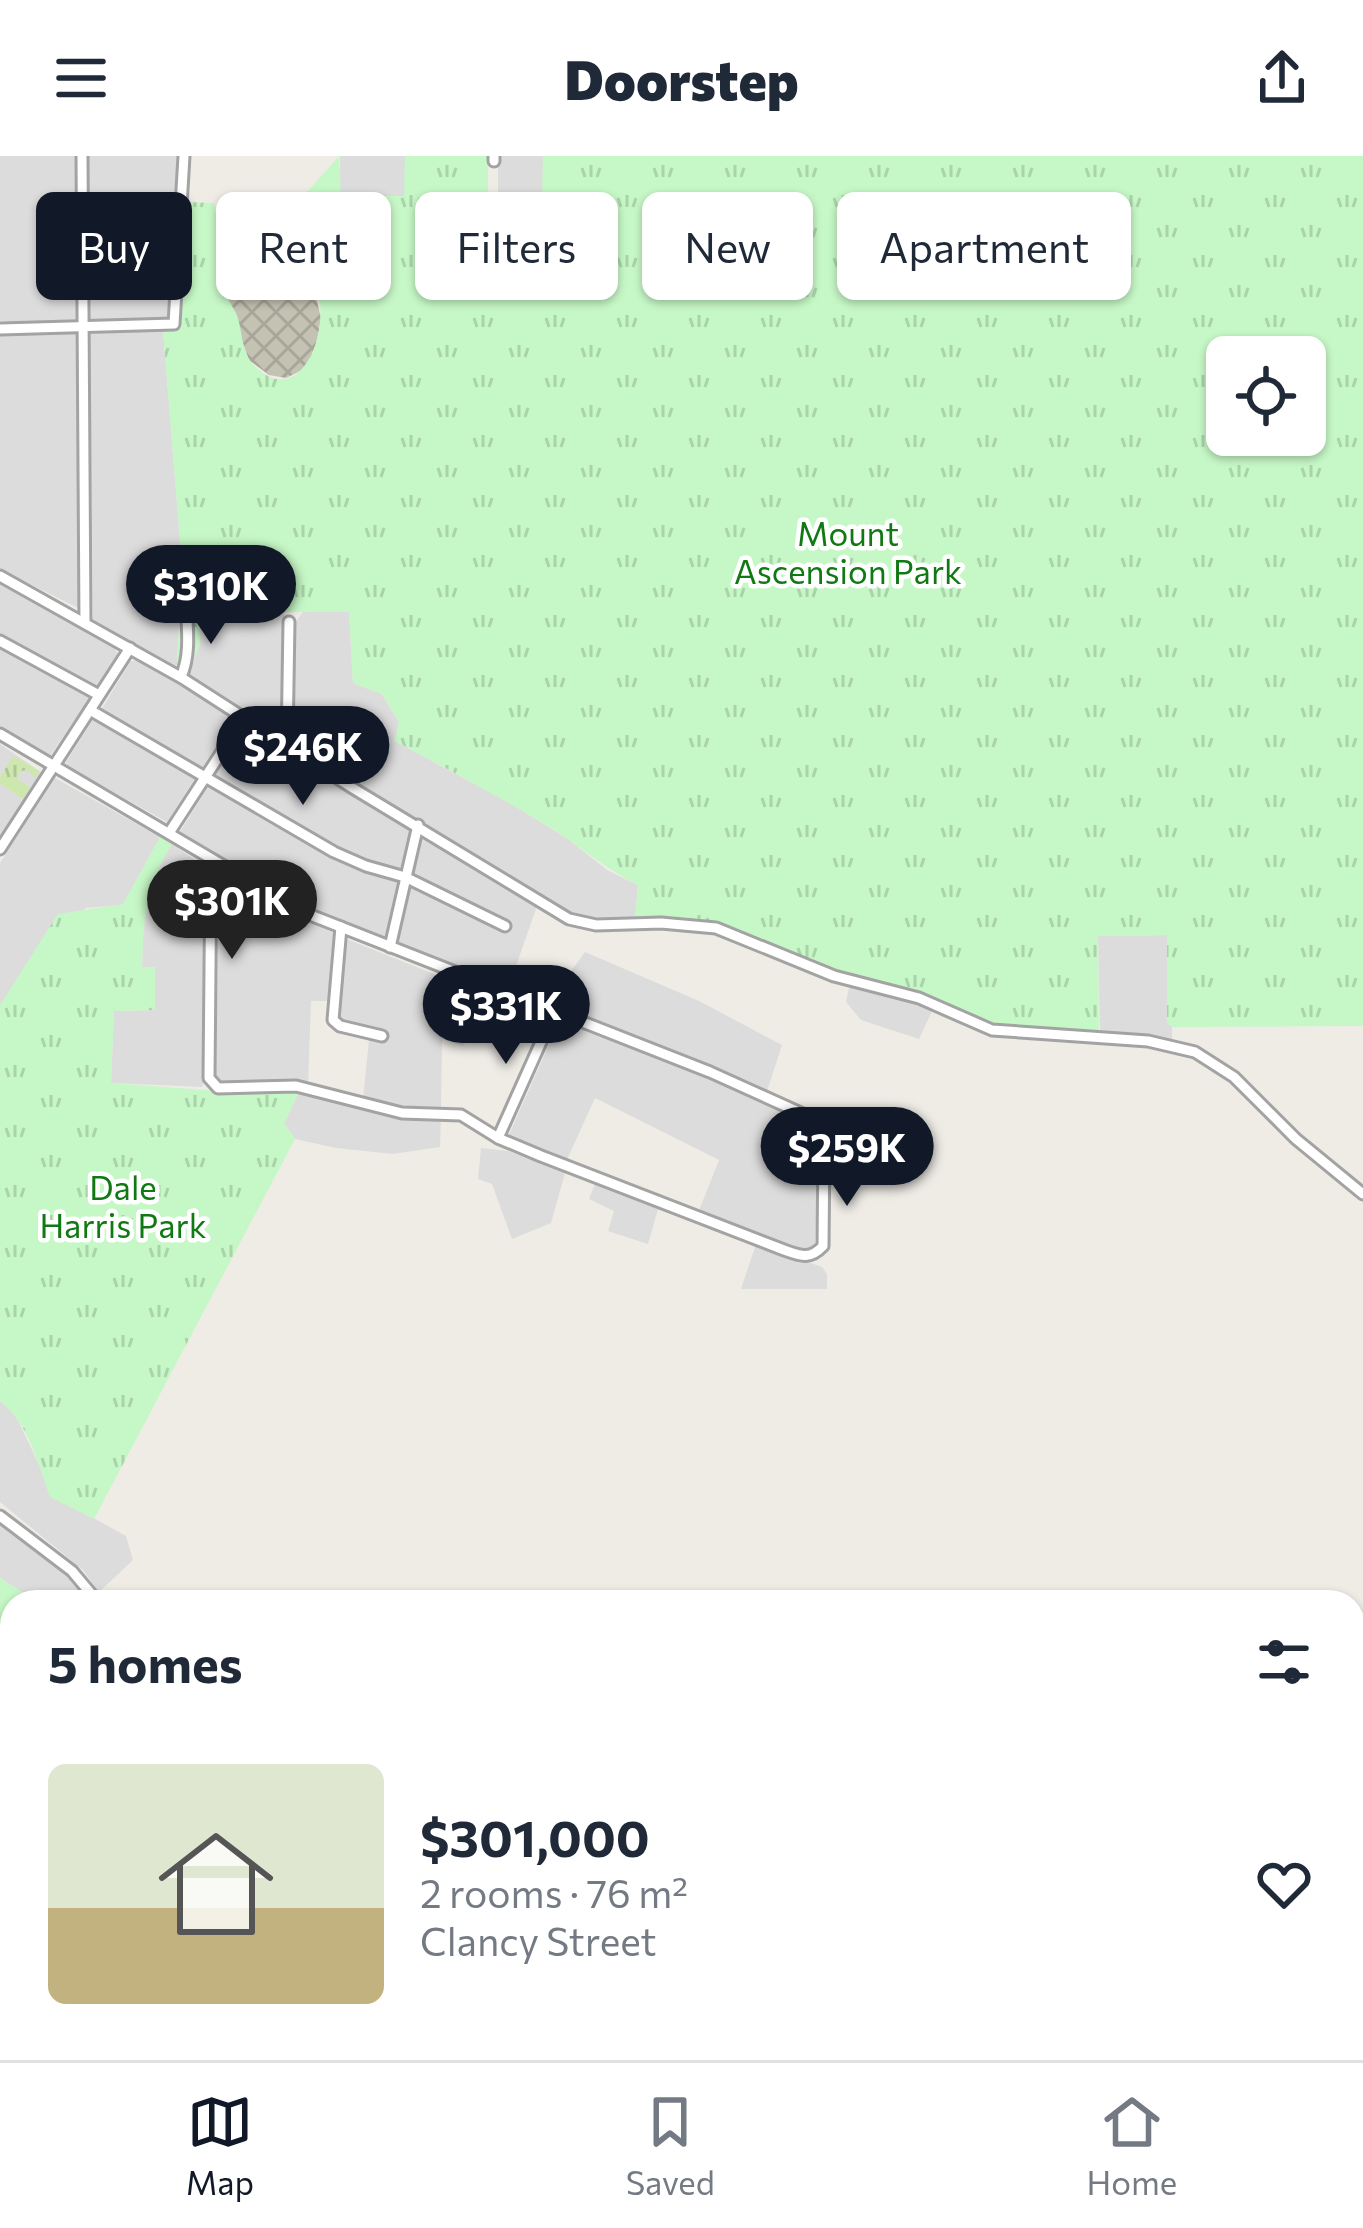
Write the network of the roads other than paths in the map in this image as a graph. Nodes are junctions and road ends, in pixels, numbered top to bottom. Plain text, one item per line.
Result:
1 (82, 156) edge
2 (184, 156) edge
3 (84, 328) junction
4 (0, 329) edge
5 (0, 576) edge
6 (223, 591) dead end
7 (289, 622) dead end
8 (85, 623) junction
9 (0, 641) edge
10 (130, 648) junction
11 (181, 677) junction
12 (99, 695) junction
13 (90, 710) junction
14 (244, 716) junction
15 (0, 734) edge
16 (287, 745) junction
17 (52, 764) junction
18 (204, 776) junction
19 (418, 825) junction
20 (169, 832) junction
21 (0, 849) edge
22 (211, 859) junction
23 (405, 877) junction
24 (506, 926) dead end
25 (341, 927) junction
26 (390, 947) junction
27 (554, 1012) junction
28 (382, 1036) dead end
29 (498, 1138) junction
30 (1363, 1194) edge
31 (0, 1516) edge
32 (88, 1590) edge

1 - 3 street
2 - 3 street
3 - 4 street
3 - 8 street
5 - 8 street
6 - 11 street
7 - 16 street
8 - 10 street
9 - 12 street
10 - 11 street
10 - 12 street
11 - 14 street
12 - 13 street
13 - 17 street
13 - 18 street
14 - 16 street
14 - 18 street
15 - 17 street
16 - 19 street
17 - 20 street
17 - 21 street
18 - 20 street
18 - 23 street
19 - 23 street
19 - 30 street
20 - 22 street
22 - 25 street
22 - 29 street
23 - 24 street
23 - 26 street
25 - 26 street
25 - 28 street
26 - 27 street
27 - 29 street
27 - 29 street
31 - 32 street

